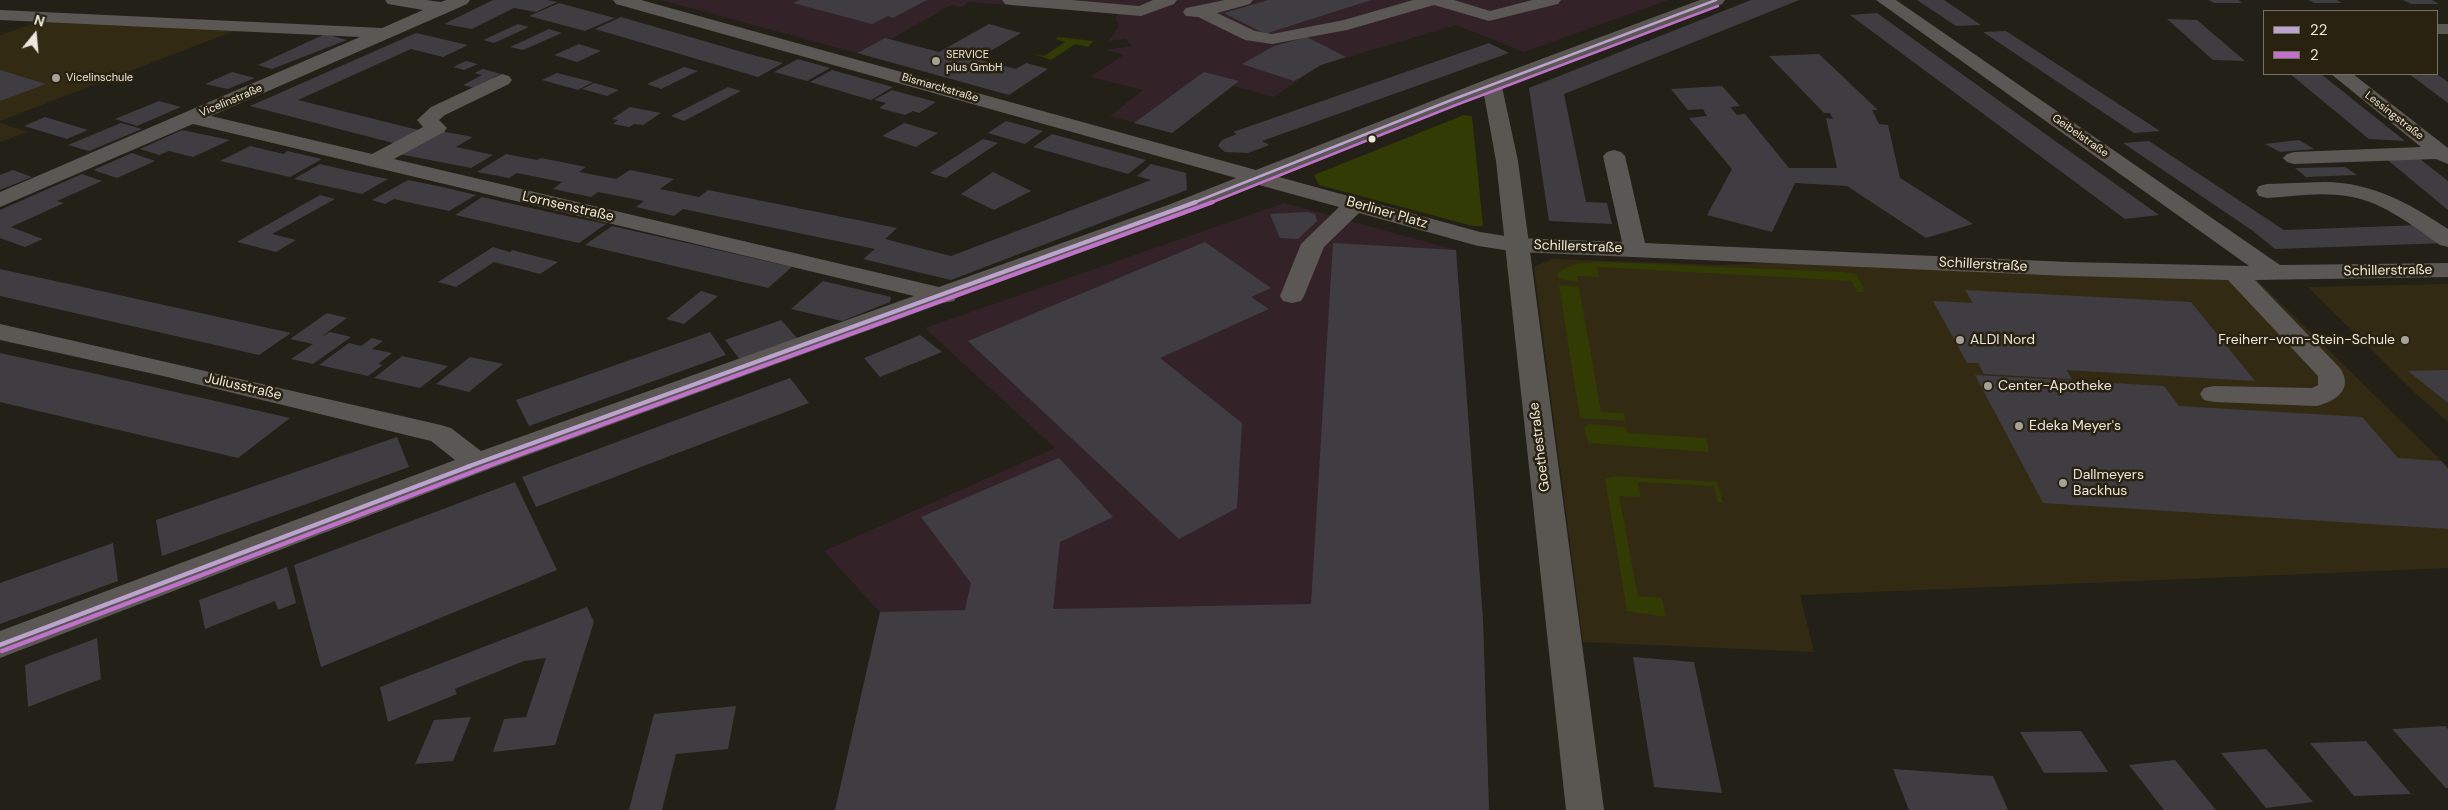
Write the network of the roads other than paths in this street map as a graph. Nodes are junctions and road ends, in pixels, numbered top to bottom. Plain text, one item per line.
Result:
1 (394, 0) edge
2 (622, 0) edge
3 (1011, 0) edge
4 (1168, 0) edge
5 (1244, 0) edge
6 (1434, 0) edge
7 (1552, 0) edge
8 (1716, 0) edge
9 (1885, 0) edge
10 (452, 4) edge
11 (1142, 11) junction
12 (1201, 12) junction
13 (0, 15) edge
14 (389, 33) junction
15 (2342, 75) edge
16 (502, 80) dead end
17 (1492, 84) junction
18 (192, 117) junction
19 (1614, 156) dead end
20 (2445, 156) edge
21 (2294, 158) dead end
22 (374, 161) junction
23 (1258, 176) junction
24 (2267, 191) dead end
25 (0, 200) edge
26 (1355, 204) junction
27 (2448, 240) edge
28 (1518, 245) junction
29 (1635, 249) junction
30 (2448, 270) edge
31 (2275, 272) junction
32 (2235, 273) junction
33 (945, 296) junction
34 (1292, 296) dead end
35 (0, 332) edge
36 (2214, 394) dead end
37 (477, 463) junction
38 (0, 645) edge
39 (1585, 810) edge

1 - 10 street
2 - 23 street, Bismarckstraße
3 - 11 street
4 - 11 street
5 - 12 street
6 - 7 street
6 - 12 street
8 - 17 main road
9 - 31 street, Geibelstraße
10 - 14 street, Vicelinstraße
11 - 12 street
13 - 14 street
14 - 18 street, Vicelinstraße
15 - 20 street, Lessingstraße
16 - 22 street
17 - 23 street
17 - 28 main road, Goethestraße
18 - 22 street, Lornsenstraße
18 - 25 street, Vicelinstraße
19 - 29 street
20 - 21 street
22 - 33 street, Lornsenstraße
23 - 26 street, Berliner Platz
23 - 33 street
24 - 27 street
26 - 28 street, Berliner Platz
26 - 34 street
28 - 29 street, Schillerstraße
28 - 39 main road, Goethestraße
29 - 32 street, Schillerstraße
30 - 31 street, Schillerstraße
31 - 32 street, Schillerstraße
32 - 36 street
33 - 37 street
35 - 37 street, Juliusstraße
37 - 38 street

